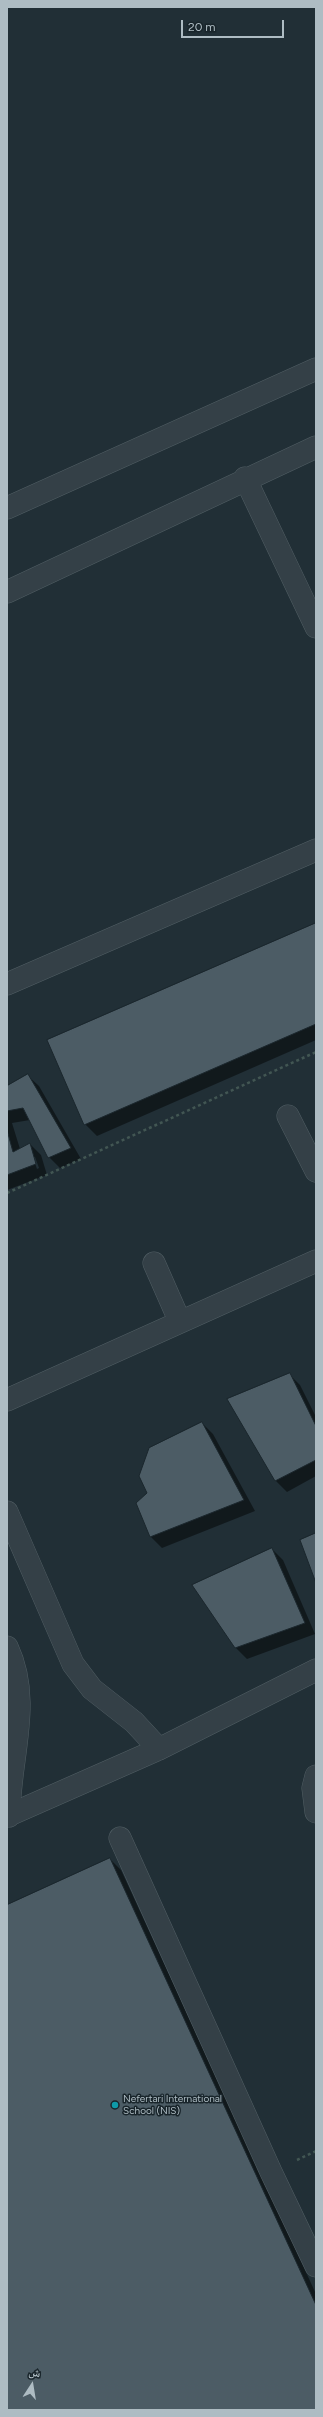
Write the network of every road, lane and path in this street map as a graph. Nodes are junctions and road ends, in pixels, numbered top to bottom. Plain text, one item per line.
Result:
1 (316, 369) edge
2 (316, 447) edge
3 (245, 478) junction
4 (7, 508) edge
5 (7, 592) edge
6 (316, 627) edge
7 (316, 850) edge
8 (7, 984) edge
9 (316, 1052) edge
10 (288, 1116) dead end
11 (316, 1171) edge
12 (7, 1193) edge
13 (316, 1261) edge
14 (154, 1263) dead end
15 (180, 1322) junction
16 (7, 1400) edge
17 (7, 1512) edge
18 (7, 1647) edge
19 (316, 1670) edge
20 (159, 1749) junction
21 (316, 1776) edge
22 (316, 1812) edge
23 (8, 1816) edge
24 (120, 1838) dead end
25 (316, 2266) edge

1 - 4 street
2 - 3 street
3 - 5 street
3 - 6 street
7 - 8 street
9 - 12 path
10 - 11 street
13 - 15 street
14 - 15 street
15 - 16 street
17 - 20 street
18 - 23 street
19 - 20 street
20 - 23 street
21 - 22 street
24 - 25 street

